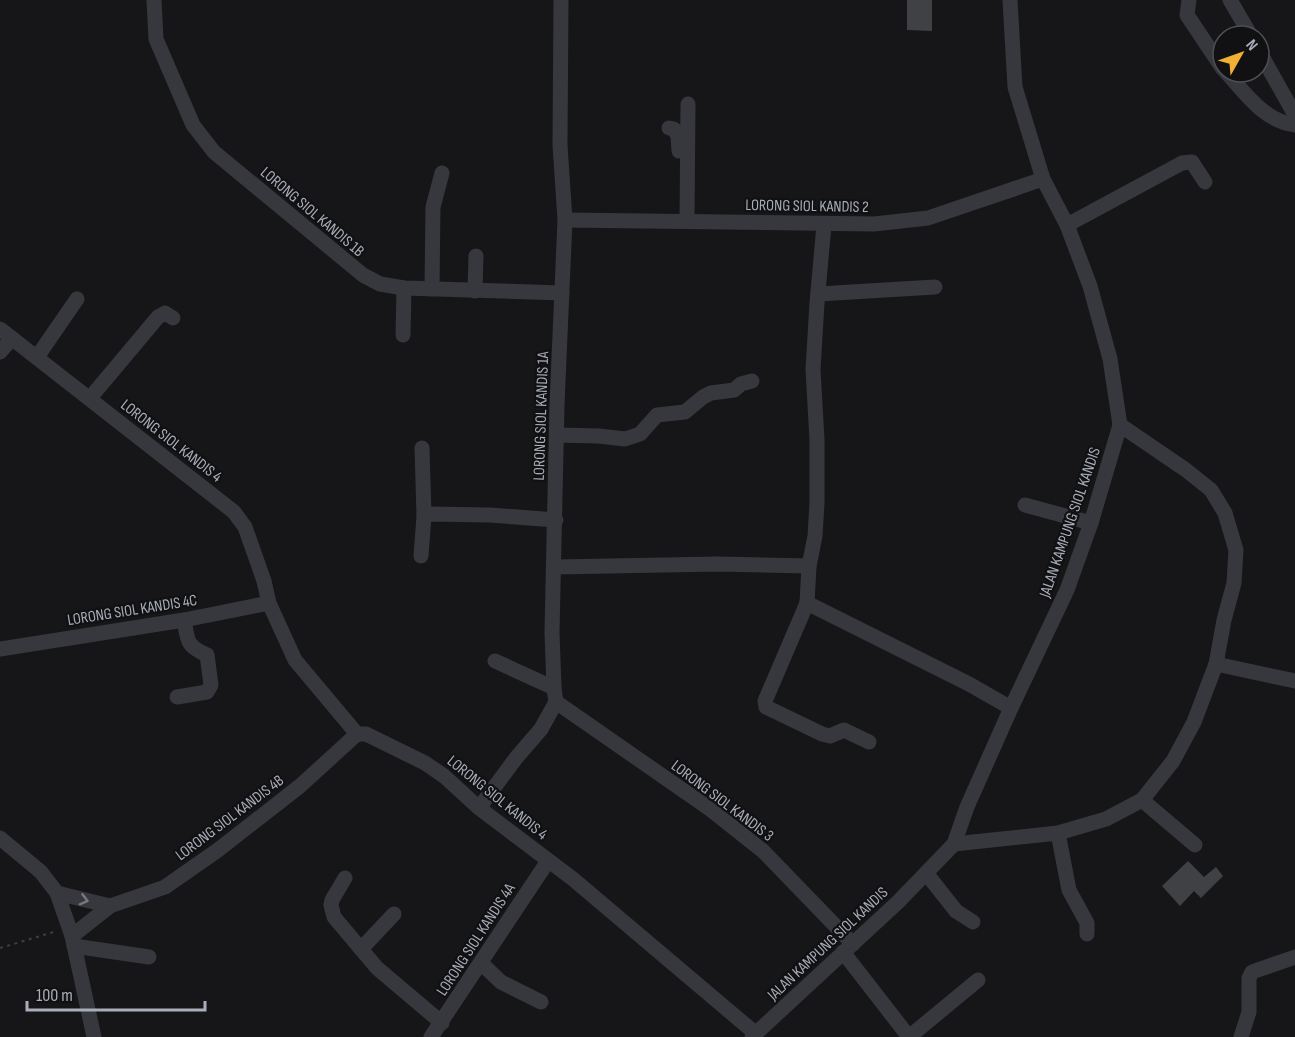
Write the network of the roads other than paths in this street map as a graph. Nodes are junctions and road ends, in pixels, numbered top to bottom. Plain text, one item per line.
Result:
1 (154, 0) edge
2 (561, 0) edge
3 (1010, 0) edge
4 (1189, 0) edge
5 (1230, 0) edge
6 (1244, 24) edge
7 (1211, 51) edge
8 (1271, 72) edge
9 (1237, 84) edge
10 (688, 104) dead end
11 (1295, 115) edge
12 (1295, 125) edge
13 (669, 128) dead end
14 (442, 173) dead end
15 (1042, 179) junction
16 (1205, 182) dead end
17 (565, 220) junction
18 (683, 221) junction
19 (824, 225) junction
20 (1067, 225) junction
21 (476, 256) dead end
22 (935, 287) dead end
23 (404, 288) junction
24 (432, 289) junction
25 (475, 291) junction
26 (562, 293) junction
27 (818, 294) junction
28 (77, 299) dead end
29 (173, 318) dead end
30 (6, 333) edge
31 (403, 335) dead end
32 (0, 352) edge
33 (37, 357) junction
34 (752, 381) dead end
35 (90, 398) junction
36 (1120, 425) junction
37 (556, 435) junction
38 (422, 448) dead end
39 (1025, 505) dead end
40 (424, 516) junction
41 (555, 520) junction
42 (1091, 523) junction
43 (421, 556) dead end
44 (809, 566) junction
45 (555, 567) junction
46 (269, 603) junction
47 (807, 603) junction
48 (184, 620) junction
49 (0, 649) edge
50 (495, 661) dead end
51 (1216, 664) junction
52 (1295, 681) edge
53 (555, 695) junction
54 (177, 697) dead end
55 (1011, 708) junction
56 (357, 734) junction
57 (869, 742) dead end
58 (1142, 800) junction
59 (479, 808) junction
60 (1058, 833) junction
61 (0, 838) edge
62 (954, 844) junction
63 (1195, 845) dead end
64 (548, 861) junction
65 (926, 873) junction
66 (345, 878) dead end
67 (57, 893) junction
68 (110, 906) junction
69 (394, 914) dead end
70 (972, 922) dead end
71 (1087, 934) dead end
72 (71, 936) junction
73 (848, 948) junction
74 (361, 949) junction
75 (149, 957) dead end
76 (1295, 957) edge
77 (481, 963) junction
78 (978, 980) dead end
79 (541, 1002) dead end
80 (442, 1023) junction
81 (753, 1035) edge
82 (94, 1037) edge
83 (431, 1037) edge
84 (909, 1037) edge
85 (1241, 1037) edge

1 - 23 street, LORONG SIOL KANDIS 1B
2 - 17 street, LORONG SIOL KANDIS 1A
3 - 15 street, JALAN KAMPUNG SIOL KANDIS
4 - 7 street
5 - 6 street
8 - 11 street
9 - 12 street
10 - 18 street
13 - 18 street
14 - 24 street
15 - 19 street, LORONG SIOL KANDIS 2
15 - 20 street, JALAN KAMPUNG SIOL KANDIS
16 - 20 street
17 - 18 street, LORONG SIOL KANDIS 2
17 - 26 street, LORONG SIOL KANDIS 1A
18 - 19 street, LORONG SIOL KANDIS 2
19 - 27 street
20 - 36 street, JALAN KAMPUNG SIOL KANDIS
21 - 25 street
22 - 27 street
23 - 24 street, LORONG SIOL KANDIS 1B
23 - 31 street
24 - 25 street, LORONG SIOL KANDIS 1B
25 - 26 street, LORONG SIOL KANDIS 1B
26 - 37 street, LORONG SIOL KANDIS 1A
27 - 44 street
28 - 33 street
29 - 35 street
30 - 32 street
30 - 33 street, LORONG SIOL KANDIS 4
33 - 35 street, LORONG SIOL KANDIS 4
34 - 37 street
35 - 46 street, LORONG SIOL KANDIS 4
36 - 42 street, JALAN KAMPUNG SIOL KANDIS
36 - 51 street
37 - 41 street, LORONG SIOL KANDIS 1A
38 - 40 street
39 - 42 street
40 - 41 street
40 - 43 street
41 - 45 street, LORONG SIOL KANDIS 1A
42 - 55 street, JALAN KAMPUNG SIOL KANDIS
44 - 45 street
44 - 47 street
45 - 53 street, LORONG SIOL KANDIS 1A
46 - 48 street, LORONG SIOL KANDIS 4C
46 - 56 street, LORONG SIOL KANDIS 4
47 - 55 street
47 - 57 street
48 - 49 street, LORONG SIOL KANDIS 4C
48 - 54 street
50 - 53 street, LORONG SIOL KANDIS 3
51 - 52 street
51 - 58 street
53 - 59 street
53 - 73 street, LORONG SIOL KANDIS 3
55 - 62 street, JALAN KAMPUNG SIOL KANDIS
56 - 59 street, LORONG SIOL KANDIS 4
56 - 68 street, LORONG SIOL KANDIS 4B
58 - 60 street
58 - 63 street
59 - 64 street, LORONG SIOL KANDIS 4
60 - 62 street
60 - 71 street
61 - 67 street
62 - 65 street, JALAN KAMPUNG SIOL KANDIS
64 - 77 street, LORONG SIOL KANDIS 4A
64 - 81 street, LORONG SIOL KANDIS 4
65 - 70 street
65 - 73 street, JALAN KAMPUNG SIOL KANDIS
66 - 74 street
67 -> 68 street
67 - 72 street
68 - 72 street
69 - 74 street
72 - 75 street
72 - 82 street
73 - 81 street, JALAN KAMPUNG SIOL KANDIS
73 - 84 street, LORONG SIOL KANDIS 3
74 - 80 street
76 - 85 street
77 - 79 street
77 - 80 street, LORONG SIOL KANDIS 4A
78 - 84 street
80 - 83 street, LORONG SIOL KANDIS 4A

